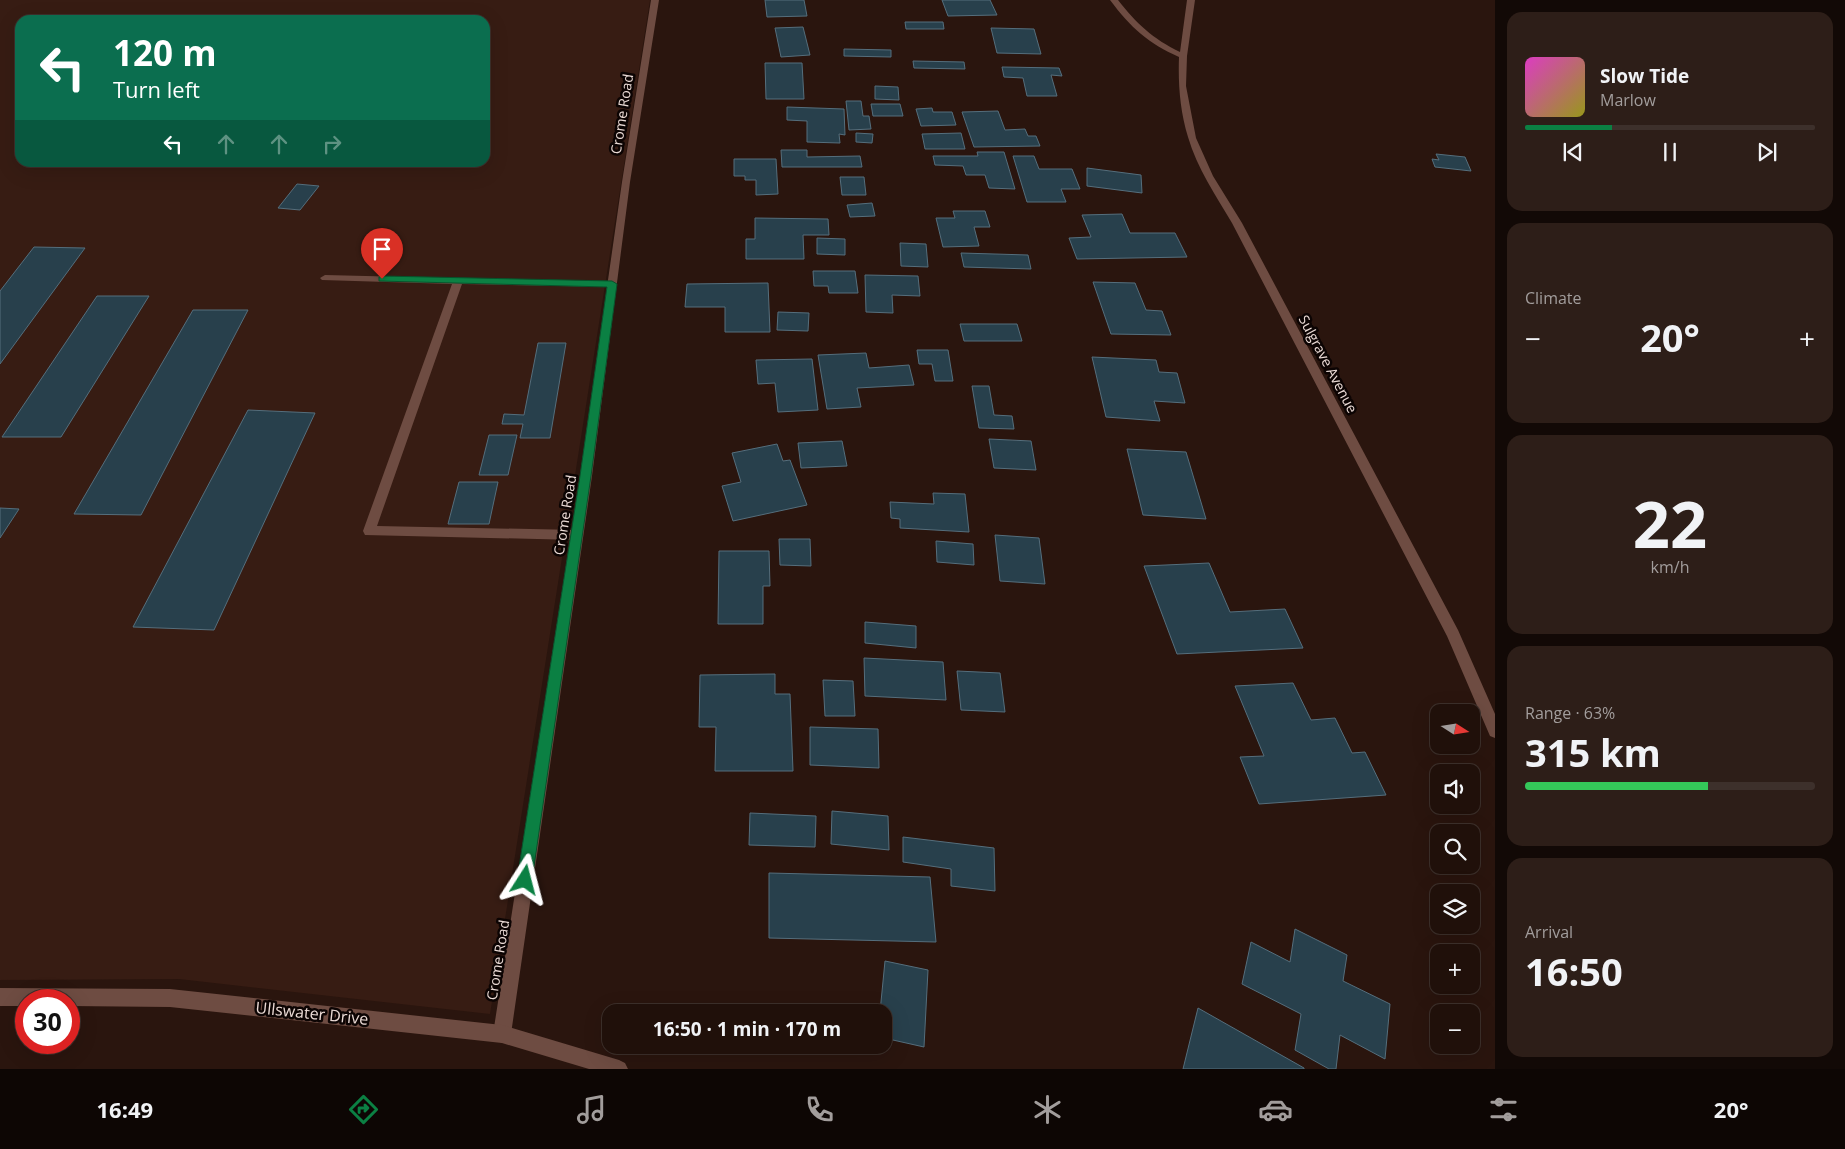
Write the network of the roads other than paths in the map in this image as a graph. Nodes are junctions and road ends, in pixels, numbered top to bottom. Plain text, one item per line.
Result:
1 (655, 0) edge
2 (1114, 0) edge
3 (1191, 0) edge
4 (1184, 56) junction
5 (325, 278) dead end
6 (458, 281) junction
7 (612, 284) junction
8 (577, 535) junction
9 (1495, 731) edge
10 (0, 997) edge
11 (502, 1034) junction
12 (619, 1069) edge

1 - 7 street, Crome Road
2 - 4 street
3 - 4 street, Sulgrave Avenue
4 - 9 street, Sulgrave Avenue
5 - 6 street
6 - 7 street
6 - 8 street
7 - 8 street, Crome Road
8 - 11 street, Crome Road
10 - 11 street, Ullswater Drive
11 - 12 street, Ullswater Drive

